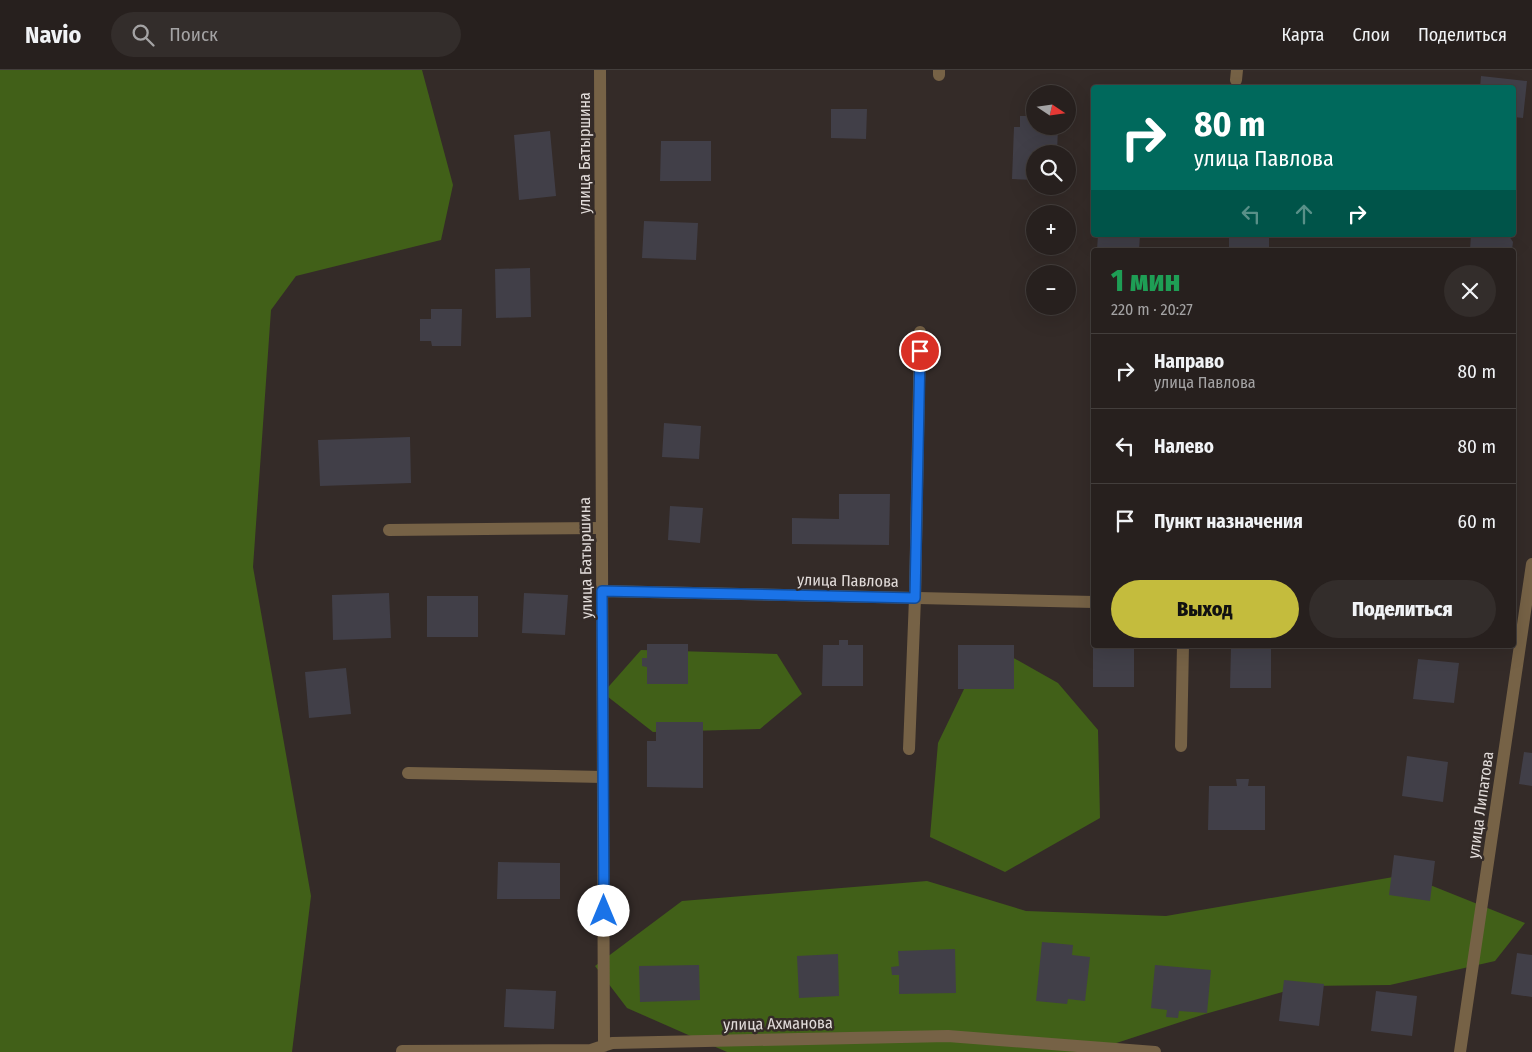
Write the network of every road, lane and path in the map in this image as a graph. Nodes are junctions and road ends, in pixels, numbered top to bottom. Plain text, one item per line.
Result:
1 (600, 70) edge
2 (920, 332) dead end
3 (600, 528) junction
4 (389, 530) dead end
5 (1532, 564) edge
6 (602, 591) junction
7 (915, 598) junction
8 (1091, 602) edge
9 (1519, 612) edge
10 (1516, 634) edge
11 (1183, 648) edge
12 (1514, 648) edge
13 (1181, 746) dead end
14 (909, 750) dead end
15 (408, 773) dead end
16 (603, 777) junction
17 (604, 1046) junction
18 (402, 1051) edge
19 (1155, 1052) edge
20 (1460, 1052) edge

1 - 3 street, улица Батыршина
2 - 7 street
3 - 4 street
3 - 6 street, улица Батыршина
5 - 9 street, улица Липатова
6 - 7 street, улица Павлова
6 - 16 street, улица Батыршина
7 - 8 street, улица Павлова
7 - 14 street
9 - 10 street, улица Липатова
11 - 13 street
12 - 20 street, улица Липатова
15 - 16 street
16 - 17 street, улица Батыршина
17 - 18 street, улица Ахманова
17 - 19 street, улица Ахманова

